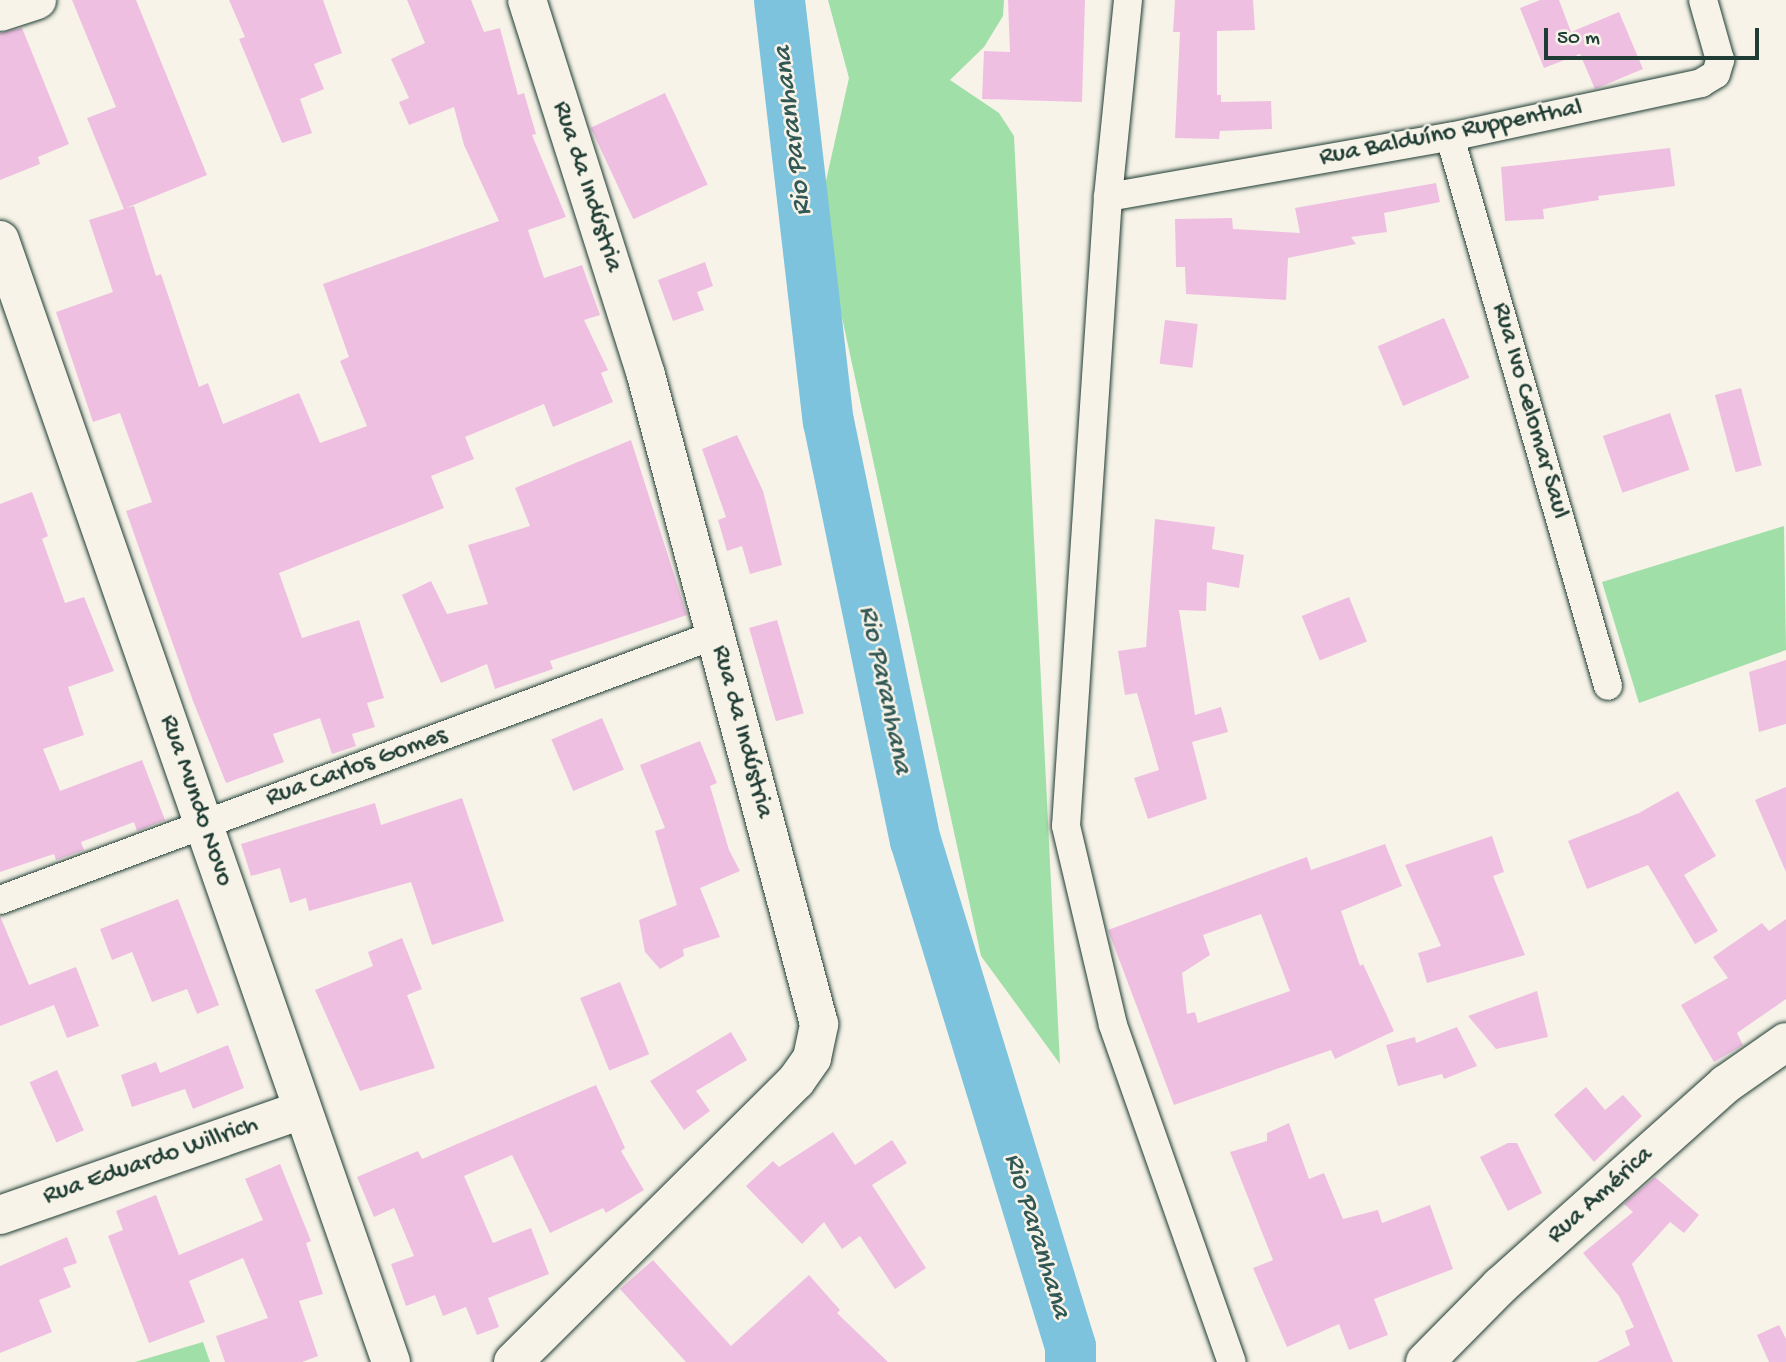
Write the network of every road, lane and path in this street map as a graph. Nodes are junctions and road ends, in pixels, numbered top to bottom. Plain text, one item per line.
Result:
1 (37, 0) edge
2 (527, 0) edge
3 (1128, 0) edge
4 (1703, 0) edge
5 (0, 12) edge
6 (1450, 137) junction
7 (1108, 197) junction
8 (0, 240) edge
9 (715, 635) junction
10 (1608, 686) dead end
11 (203, 825) junction
12 (0, 900) edge
13 (1786, 1042) edge
14 (302, 1110) junction
15 (0, 1215) edge
16 (391, 1362) edge
17 (513, 1362) edge
18 (1232, 1362) edge
19 (1425, 1362) edge

1 - 5 main road
2 - 9 main road, Rua da Indústria
3 - 7 street
4 - 6 street, Rua Balduíno Ruppenthal
6 - 7 street, Rua Balduíno Ruppenthal
6 - 10 street, Rua Ivo Celomar Saul
7 - 18 street
8 - 11 main road, Rua Mundo Novo
9 - 11 street, Rua Carlos Gomes
9 - 17 main road, Rua da Indústria
11 - 12 street, Rua Carlos Gomes
11 - 14 main road, Rua Mundo Novo
13 - 19 main road, Rua América
14 - 15 main road, Rua Eduardo Willrich
14 - 16 main road, Rua Mundo Novo

